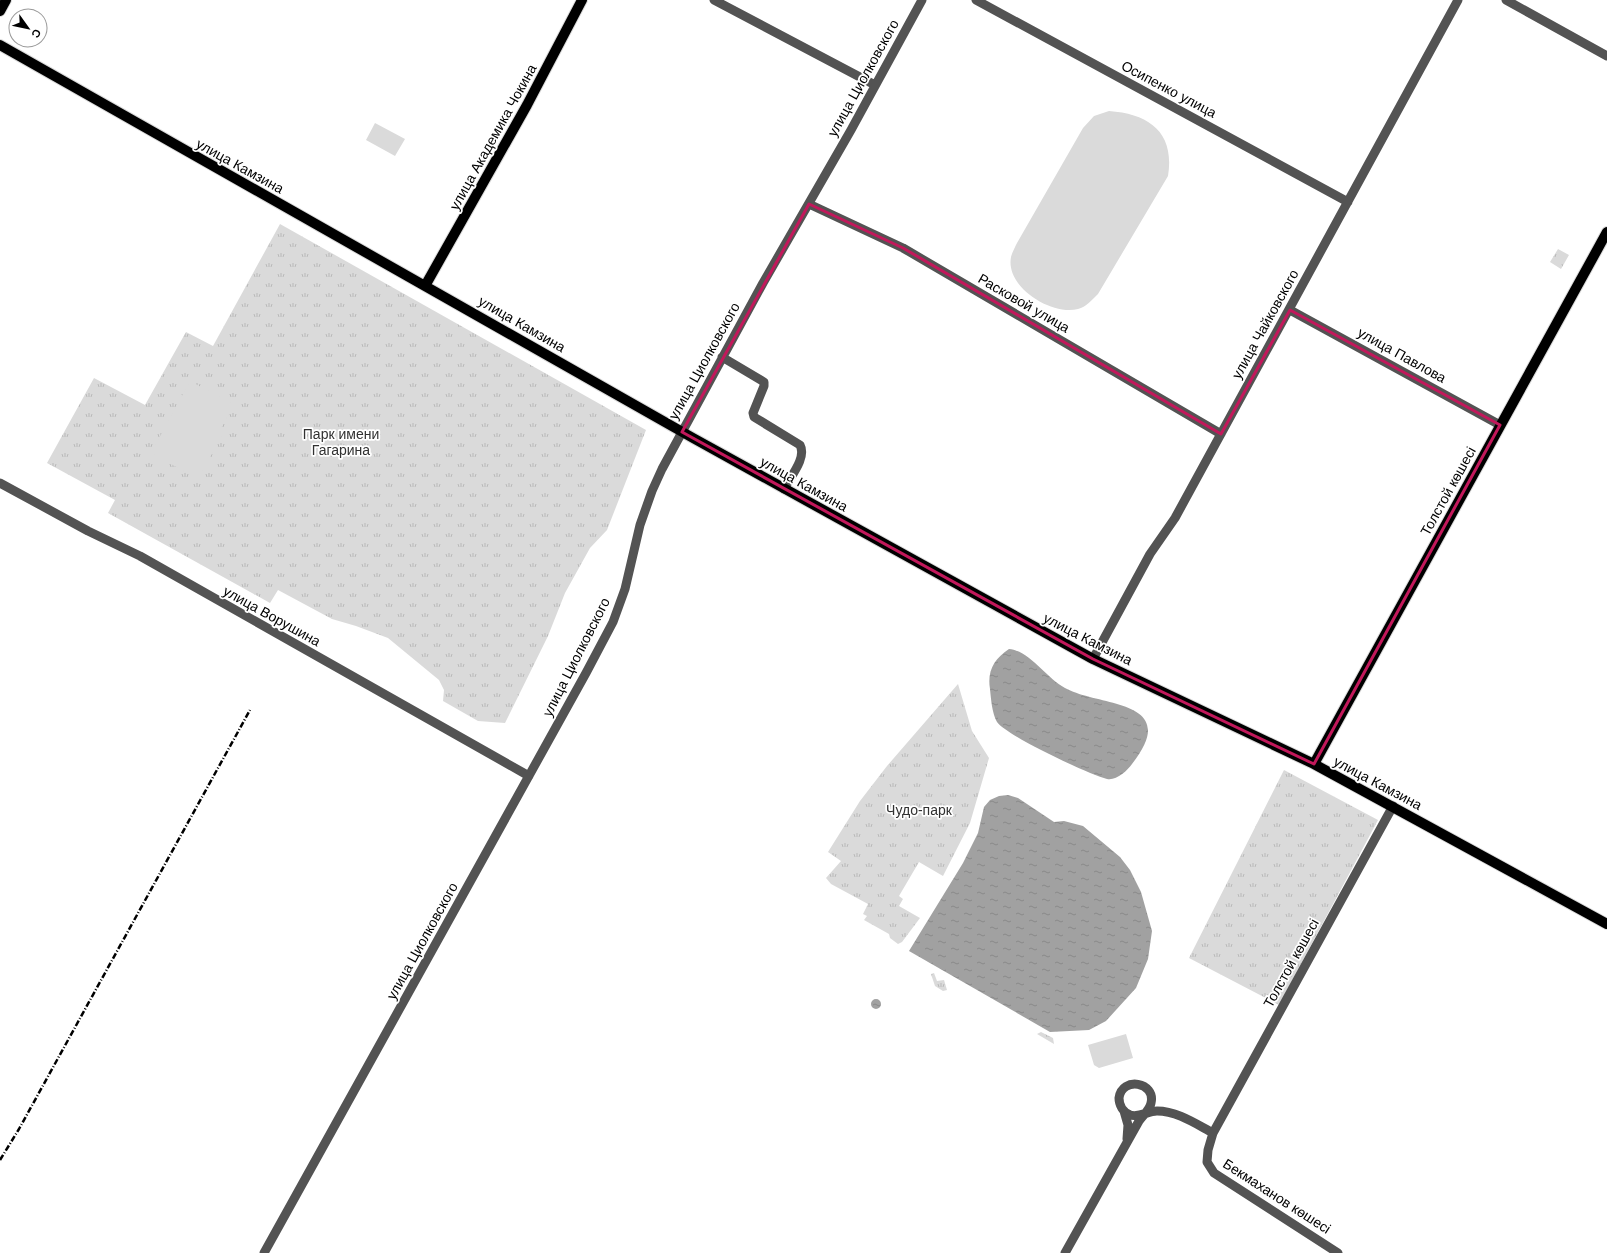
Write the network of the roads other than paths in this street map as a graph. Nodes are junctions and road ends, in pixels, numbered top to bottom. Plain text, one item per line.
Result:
1 (6, 0) edge
2 (582, 0) edge
3 (714, 0) edge
4 (922, 0) edge
5 (976, 0) edge
6 (1458, 0) edge
7 (1506, 0) edge
8 (0, 11) edge
9 (0, 45) edge
10 (1607, 56) edge
11 (875, 85) junction
12 (1348, 202) junction
13 (809, 204) junction
14 (1607, 232) edge
15 (425, 286) junction
16 (1290, 310) junction
17 (722, 357) junction
18 (1500, 426) junction
19 (682, 432) junction
20 (1221, 434) junction
21 (0, 484) edge
22 (784, 489) junction
23 (1093, 659) junction
24 (1314, 764) junction
25 (529, 776) junction
26 (1393, 806) junction
27 (1607, 924) edge
28 (1150, 1093) junction
29 (1124, 1111) junction
30 (1169, 1112) junction
31 (1145, 1113) junction
32 (1213, 1134) junction
33 (1126, 1144) junction
34 (264, 1253) edge
35 (1065, 1253) edge
36 (1338, 1253) edge

1 - 8 main road
2 - 15 main road, улица Академика Чокина
3 - 11 street
4 - 11 street, улица Циолковского
5 - 12 street, Осипенко улица
6 - 12 street, улица Чайковского
7 - 10 street
9 - 15 main road, улица Камзина
11 - 13 street, улица Циолковского
12 - 16 street, улица Чайковского
13 - 17 street, улица Циолковского
13 - 20 street, Расковой улица
14 - 18 main road, Толстой көшесі
15 - 19 main road, улица Камзина
16 - 18 street, улица Павлова
16 - 20 street, улица Чайковского
17 - 19 street, улица Циолковского
17 - 22 street
18 - 24 main road, Толстой көшесі
19 - 22 main road, улица Камзина
19 - 25 street, улица Циолковского
20 - 23 street, улица Чайковского
21 - 25 street, улица Ворушина
22 - 23 main road, улица Камзина
23 - 24 main road, улица Камзина
24 - 26 main road, улица Камзина
25 - 34 street, улица Циолковского
26 - 27 main road, улица Камзина
26 - 32 street, Толстой көшесі
28 - 29 street
28 - 30 street
28 - 31 street
29 - 31 street
29 - 33 street
30 - 31 street
30 - 32 street
31 - 33 street
32 - 36 street, Бекмаханов көшесі
33 - 35 street

